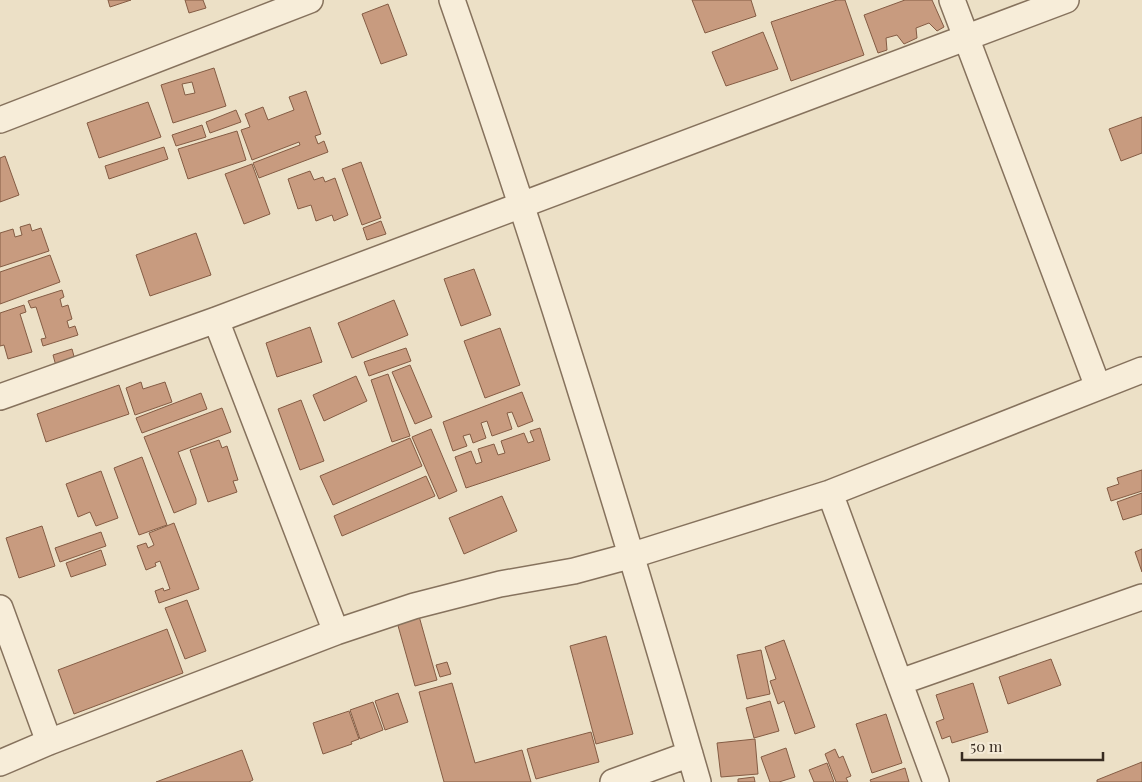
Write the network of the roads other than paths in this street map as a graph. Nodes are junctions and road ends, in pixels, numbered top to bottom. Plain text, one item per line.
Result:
1 (310, 0) edge
2 (452, 0) edge
3 (952, 0) edge
4 (1066, 0) edge
5 (966, 38) junction
6 (0, 120) edge
7 (521, 205) junction
8 (216, 320) junction
9 (1142, 370) edge
10 (1098, 387) junction
11 (0, 397) edge
12 (830, 493) junction
13 (633, 555) junction
14 (1142, 597) edge
15 (0, 608) edge
16 (336, 632) junction
17 (900, 682) junction
18 (49, 742) junction
19 (690, 754) junction
20 (0, 762) edge
21 (613, 782) edge
22 (698, 782) edge
23 (936, 782) edge

1 - 6 street
2 - 7 street
3 - 5 street
4 - 5 street
5 - 7 street
5 - 10 street
7 - 8 street
7 - 13 street
8 - 11 street
8 - 16 street
9 - 10 street
10 - 12 street
12 - 13 street
12 - 17 street
13 - 16 street
13 - 19 street
14 - 17 street
15 - 18 street
16 - 18 street
17 - 23 street
18 - 20 street
19 - 21 street
19 - 22 street

